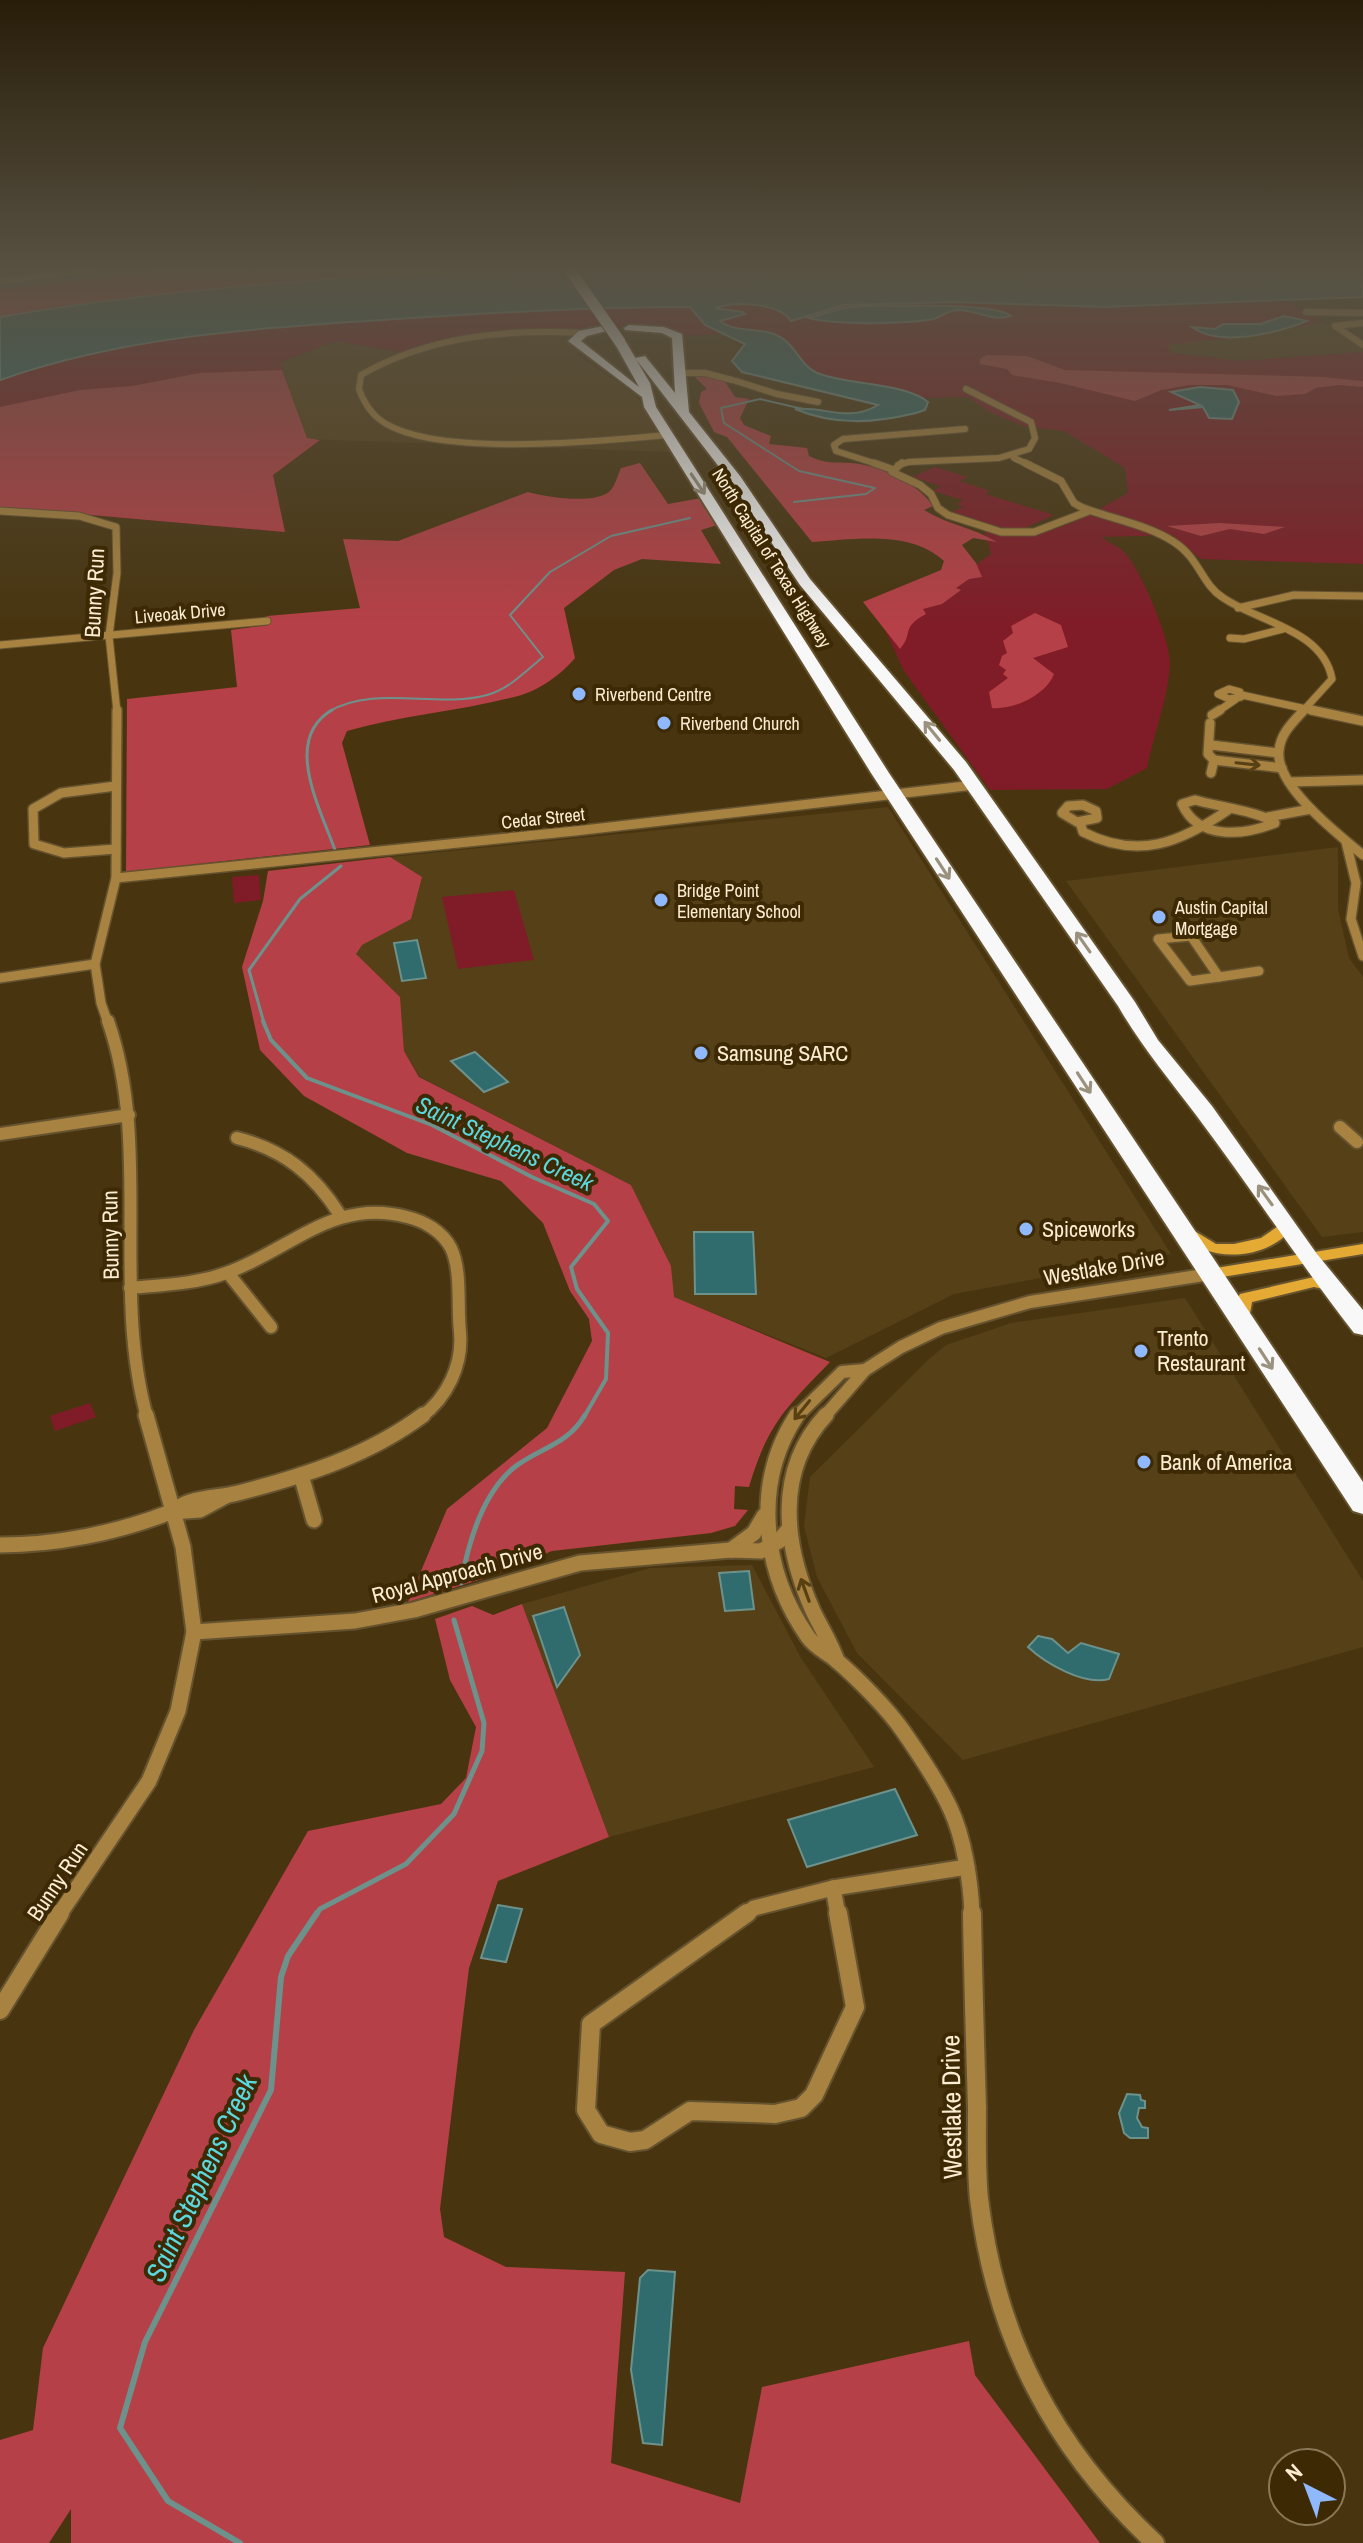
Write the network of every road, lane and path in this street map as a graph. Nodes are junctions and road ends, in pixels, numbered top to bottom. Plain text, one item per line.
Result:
1 (368, 389) edge
2 (634, 389) edge
3 (645, 389) edge
4 (667, 389) edge
5 (682, 389) edge
6 (761, 389) edge
7 (966, 389) dead end
8 (648, 402) junction
9 (818, 402) dead end
10 (686, 412) junction
11 (965, 429) dead end
12 (667, 433) junction
13 (1014, 458) junction
14 (891, 469) junction
15 (0, 511) edge
16 (1089, 511) junction
17 (1363, 596) edge
18 (1238, 608) junction
19 (267, 621) dead end
20 (1283, 629) junction
21 (109, 636) junction
22 (1230, 638) dead end
23 (0, 645) edge
24 (1303, 710) junction
25 (1363, 719) edge
26 (1211, 745) junction
27 (1278, 753) junction
28 (1214, 760) junction
29 (1282, 768) junction
30 (1211, 773) dead end
31 (1363, 780) edge
32 (1289, 782) junction
33 (974, 785) junction
34 (116, 786) junction
35 (895, 796) junction
36 (1228, 810) junction
37 (1313, 811) junction
38 (1271, 819) junction
39 (1080, 822) dead end
40 (1204, 828) junction
41 (1346, 842) junction
42 (116, 849) junction
43 (1363, 855) edge
44 (116, 878) junction
45 (1351, 919) junction
46 (1363, 920) edge
47 (1225, 930) dead end
48 (1191, 936) junction
49 (1363, 956) edge
50 (95, 964) junction
51 (1259, 971) dead end
52 (1219, 977) junction
53 (0, 978) edge
54 (129, 1119) junction
55 (1340, 1127) dead end
56 (0, 1134) edge
57 (237, 1138) dead end
58 (1357, 1142) dead end
59 (340, 1215) junction
60 (1173, 1217) junction
61 (1287, 1225) junction
62 (1363, 1249) edge
63 (1309, 1259) junction
64 (228, 1273) junction
65 (1210, 1274) junction
66 (1333, 1286) junction
67 (130, 1288) junction
68 (1243, 1323) junction
69 (271, 1327) dead end
70 (1363, 1327) edge
71 (865, 1370) junction
72 (301, 1475) junction
73 (1363, 1504) edge
74 (171, 1512) junction
75 (765, 1514) junction
76 (314, 1520) dead end
77 (788, 1530) junction
78 (0, 1545) edge
79 (770, 1547) junction
80 (731, 1550) junction
81 (194, 1632) junction
82 (837, 1661) junction
83 (967, 1867) junction
84 (833, 1888) junction
85 (0, 2010) edge
86 (1155, 2543) edge

1 - 12 street
2 - 8 highway
3 - 8 highway, North Capital of Texas Highway
4 - 10 highway, North Capital of Texas Highway
5 - 10 highway
6 - 9 street
7 - 13 street
8 - 12 highway, North Capital of Texas Highway
33 -> 10 highway, North Capital of Texas Highway
11 - 14 street
12 -> 35 highway, North Capital of Texas Highway
13 - 14 street
13 - 16 street
14 - 16 street
15 - 21 street, Bunny Run
16 - 18 street
17 - 18 street
18 - 20 street
19 - 21 street, Liveoak Drive
20 - 22 street
20 - 24 street
21 - 23 street, Liveoak Drive
21 - 34 street, Bunny Run
24 - 25 street
24 - 26 street
24 - 27 street
26 - 27 street
26 - 28 street
27 - 29 street
28 -> 29 street
28 - 30 street
29 - 32 street
31 - 32 street
32 - 37 street
33 - 35 street, Cedar Street
61 -> 33 highway, North Capital of Texas Highway
34 - 42 street, Bunny Run
34 - 42 street
35 - 44 street, Cedar Street
35 -> 60 highway, North Capital of Texas Highway
36 - 38 street
36 - 40 street
36 - 40 street
37 - 38 street
37 - 41 street
38 - 40 street
39 - 40 street
41 - 43 street
41 - 45 street
42 - 44 street, Bunny Run
44 - 50 street, Bunny Run
45 - 46 street
45 - 49 street
47 - 48 street
48 - 52 street
48 - 52 street
50 - 53 street
50 - 54 street, Bunny Run
51 - 52 street
54 - 56 street
54 - 67 street, Bunny Run
55 - 58 street
57 - 59 street
59 - 64 street
59 - 72 street
60 - 61 main road
60 - 65 highway, North Capital of Texas Highway
61 - 63 highway
62 - 63 main road, Westlake Drive
63 - 65 main road, Westlake Drive
63 - 66 highway
64 - 67 street
64 - 69 street
65 - 68 highway
65 - 71 street, Westlake Drive
66 - 68 main road
66 - 70 highway
67 - 74 street, Bunny Run
68 -> 73 highway
71 -> 75 street, Westlake Drive
71 - 77 street, Westlake Drive
72 - 74 street
72 - 76 street
74 - 78 street
74 - 81 street, Bunny Run
75 - 79 street, Westlake Drive
75 - 80 street
77 - 79 street
82 -> 77 street, Westlake Drive
79 - 80 street, Royal Approach Drive
79 - 82 street, Westlake Drive
80 - 81 street, Royal Approach Drive
81 - 85 street, Bunny Run
82 - 83 street, Westlake Drive
83 - 84 street
83 - 86 street, Westlake Drive
84 - 84 street

